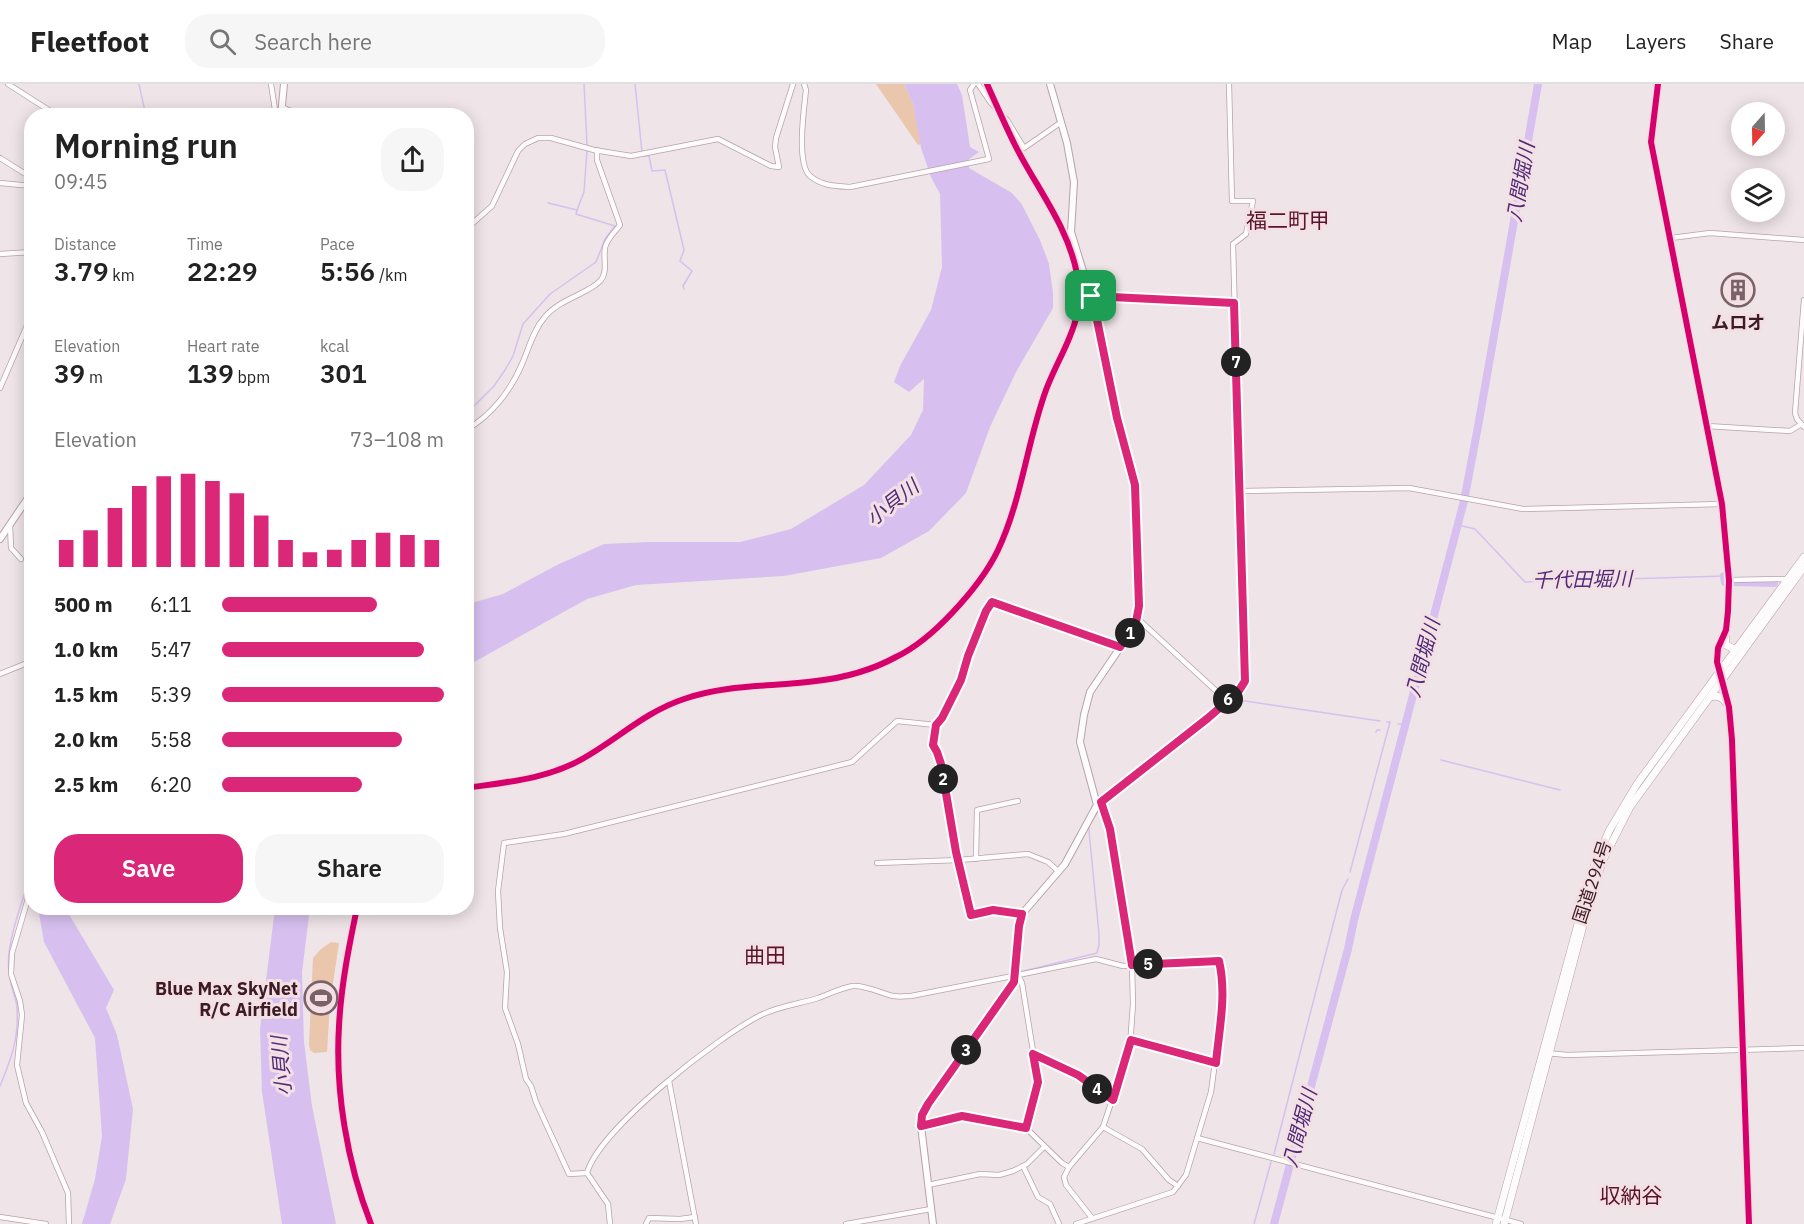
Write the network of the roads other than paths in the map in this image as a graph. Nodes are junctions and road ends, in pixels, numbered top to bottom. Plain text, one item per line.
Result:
1 (8, 84) edge
2 (271, 84) edge
3 (284, 84) edge
4 (793, 84) edge
5 (804, 84) edge
6 (976, 84) edge
7 (1050, 84) edge
8 (1229, 84) edge
9 (1658, 84) edge
10 (282, 107) edge
11 (46, 108) edge
12 (275, 108) edge
13 (1060, 123) junction
14 (597, 150) junction
15 (0, 158) edge
16 (24, 173) edge
17 (0, 183) edge
18 (24, 185) edge
19 (474, 222) edge
20 (1671, 238) junction
21 (1804, 240) edge
22 (24, 252) edge
23 (0, 254) edge
24 (1091, 296) junction
25 (1804, 300) edge
26 (1234, 303) junction
27 (24, 332) edge
28 (0, 388) edge
29 (474, 424) edge
30 (1707, 426) junction
31 (1802, 426) edge
32 (1241, 491) junction
33 (24, 504) edge
34 (1722, 504) junction
35 (10, 525) junction
36 (0, 539) edge
37 (1804, 557) edge
38 (21, 559) dead end
39 (1804, 567) edge
40 (1791, 579) junction
41 (1804, 579) edge
42 (1729, 580) junction
43 (1138, 619) junction
44 (1725, 632) junction
45 (1120, 647) junction
46 (1734, 649) junction
47 (24, 664) edge
48 (1718, 671) junction
49 (0, 674) edge
50 (1722, 680) junction
51 (1710, 697) junction
52 (1226, 700) junction
53 (1729, 707) junction
54 (936, 725) junction
55 (1018, 801) dead end
56 (1100, 802) junction
57 (976, 859) junction
58 (959, 860) junction
59 (877, 863) dead end
60 (1058, 872) junction
61 (24, 912) edge
62 (1022, 914) junction
63 (1132, 965) junction
64 (1017, 975) junction
65 (1131, 1040) junction
66 (1804, 1048) edge
67 (1742, 1050) junction
68 (1545, 1053) junction
69 (1033, 1054) junction
70 (1216, 1063) junction
71 (669, 1082) junction
72 (1113, 1100) junction
73 (921, 1126) junction
74 (1103, 1127) junction
75 (1026, 1128) junction
76 (1197, 1138) junction
77 (1044, 1147) junction
78 (1023, 1166) junction
79 (1069, 1167) junction
80 (587, 1173) junction
81 (928, 1185) junction
82 (1178, 1186) junction
83 (931, 1209) junction
84 (0, 1217) edge
85 (695, 1217) junction
86 (1092, 1218) junction
87 (1501, 1221) edge
88 (46, 1224) edge
89 (69, 1224) edge
90 (610, 1224) edge
91 (646, 1224) edge
92 (696, 1224) edge
93 (846, 1224) edge
94 (933, 1224) edge
95 (1059, 1224) edge
96 (1076, 1224) edge
97 (1521, 1224) edge
98 (1749, 1224) edge

1 - 11 street
2 - 12 street
3 - 10 main road
4 - 14 street
5 - 6 street
6 - 13 street
7 - 13 main road
8 - 26 street
9 - 20 street
13 - 24 main road
14 - 19 street
14 - 29 street
15 - 16 street
17 - 18 street
20 - 21 street
20 - 30 street
22 - 23 street
24 - 26 street
24 - 43 main road
25 - 31 street
26 - 32 street
27 - 28 street
30 - 31 street
30 - 34 street
32 - 34 street
32 - 52 street
33 - 35 main road
34 - 42 street
35 - 36 main road
35 - 38 street
37 - 40 highway, 国道294号
39 - 40 highway, 国道294号
40 - 41 street
40 - 42 street
40 - 46 highway, 国道294号
40 - 50 highway, 国道294号
42 - 44 street
43 - 45 main road
43 - 52 street
44 - 46 highway
44 - 48 street
45 - 54 street
45 - 56 main road
46 - 48 highway, 国道294号
47 - 49 street
48 - 50 street
48 - 68 highway, 国道294号
50 - 51 highway, 国道294号
50 - 53 street
51 - 53 highway
51 - 68 highway, 国道294号
52 - 56 street
53 - 67 street
54 - 58 street
54 - 80 street
55 - 57 street
56 - 60 main road
56 - 63 street
57 - 58 street
57 - 60 street
58 - 59 street
58 - 62 street
60 - 62 main road
61 - 89 street
62 - 64 main road
63 - 64 street
63 - 65 street
63 - 70 street
64 - 69 street
64 - 71 street
64 - 73 main road
65 - 70 street
65 - 72 street
66 - 67 street
67 - 68 street
67 - 98 street
68 - 87 highway, 国道294号
69 - 72 street
69 - 75 street
70 - 76 street
71 - 80 street
71 - 85 street
72 - 74 street
73 - 75 street
73 - 81 main road
74 - 79 street
74 - 82 street
75 - 77 street
76 - 82 street
76 - 87 street
77 - 78 street
77 - 79 street
78 - 81 street
78 - 95 street
79 - 86 street
80 - 90 street
81 - 83 main road
82 - 86 street
83 - 93 street
83 - 94 main road
84 - 88 street
85 - 91 street
85 - 92 street
86 - 96 street
87 - 97 street

